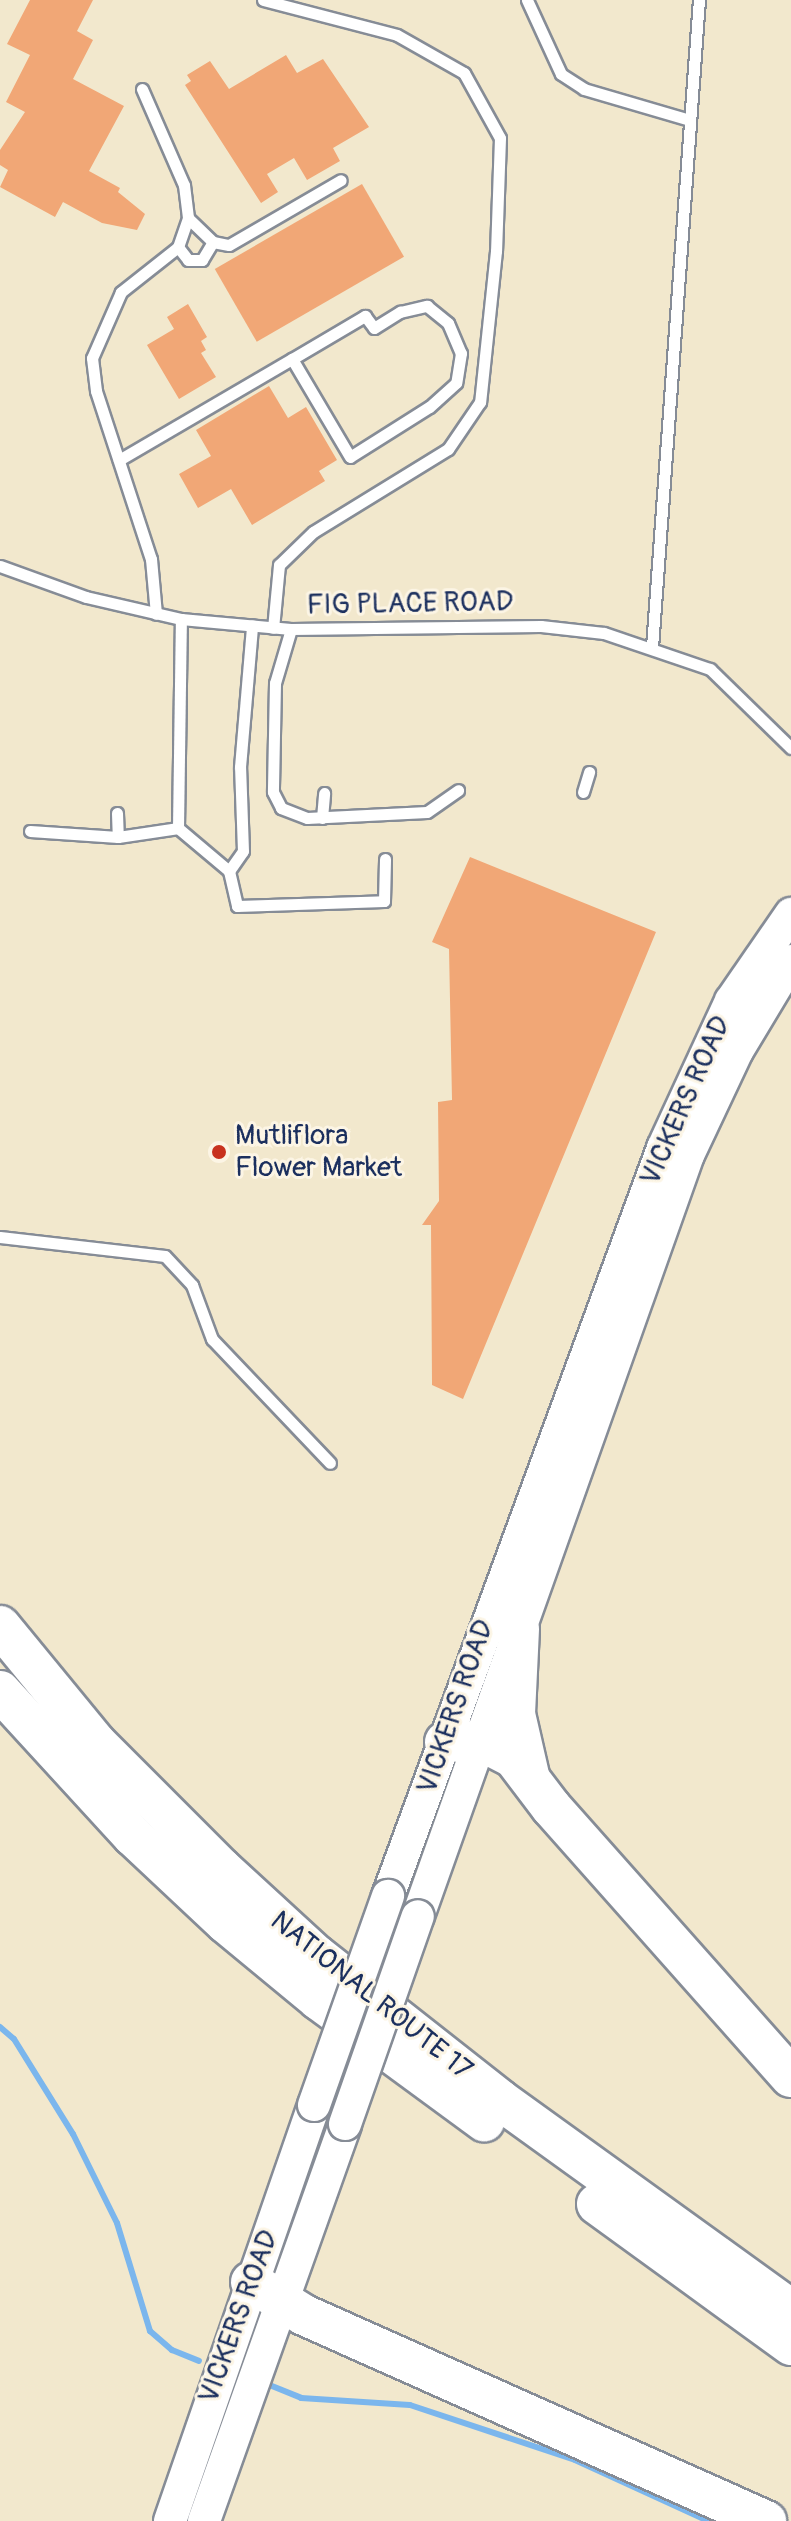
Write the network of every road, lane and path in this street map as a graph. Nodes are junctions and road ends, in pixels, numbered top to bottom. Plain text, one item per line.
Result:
1 (263, 0) edge
2 (527, 0) edge
3 (699, 0) edge
4 (142, 89) dead end
5 (690, 120) junction
6 (341, 180) dead end
7 (188, 218) junction
8 (213, 242) junction
9 (178, 247) junction
10 (292, 359) junction
11 (119, 460) junction
12 (0, 566) edge
13 (156, 614) junction
14 (181, 619) junction
15 (252, 626) junction
16 (273, 628) junction
17 (291, 629) junction
18 (652, 647) junction
19 (791, 748) edge
20 (589, 772) dead end
21 (458, 790) dead end
22 (583, 792) dead end
23 (324, 793) dead end
24 (117, 813) dead end
25 (322, 818) junction
26 (178, 828) junction
27 (30, 831) dead end
28 (118, 837) junction
29 (385, 859) dead end
30 (229, 871) junction
31 (791, 914) edge
32 (791, 961) edge
33 (0, 1237) edge
34 (330, 1463) dead end
35 (0, 1626) edge
36 (519, 1629) junction
37 (0, 1691) edge
38 (463, 1742) junction
39 (530, 1777) junction
40 (791, 2077) edge
41 (265, 2291) junction
42 (791, 2310) edge
43 (791, 2345) edge
44 (170, 2521) edge
45 (204, 2521) edge
46 (766, 2521) edge

1 - 16 lane
2 - 5 lane
3 - 5 lane
4 - 7 lane
5 - 18 lane
6 - 8 lane
7 - 8 lane
7 - 9 lane
8 - 9 lane
9 - 11 lane
10 - 10 lane
10 - 11 lane
11 - 13 lane
12 - 13 lane, FIG PLACE ROAD
13 - 14 lane, FIG PLACE ROAD
14 - 15 lane, FIG PLACE ROAD
14 - 26 lane
15 - 16 lane, FIG PLACE ROAD
15 - 30 lane
16 - 17 lane, FIG PLACE ROAD
17 - 18 lane, FIG PLACE ROAD
17 - 25 lane
18 - 19 lane, FIG PLACE ROAD
20 - 22 lane
21 - 25 lane
23 - 25 lane
24 - 28 lane
26 - 28 lane
26 - 30 lane
27 - 28 lane
29 - 30 lane
31 - 38 main road, VICKERS ROAD
32 - 36 main road, VICKERS ROAD
33 - 34 lane
35 - 42 highway, NATIONAL ROUTE 17
36 - 38 main road, VICKERS ROAD
36 - 39 highway
37 - 43 highway
38 - 39 highway
38 - 41 main road, VICKERS ROAD, bridge
38 - 41 main road, VICKERS ROAD, bridge
39 - 40 highway
41 - 44 main road, VICKERS ROAD
41 - 45 main road, VICKERS ROAD
41 - 46 highway

